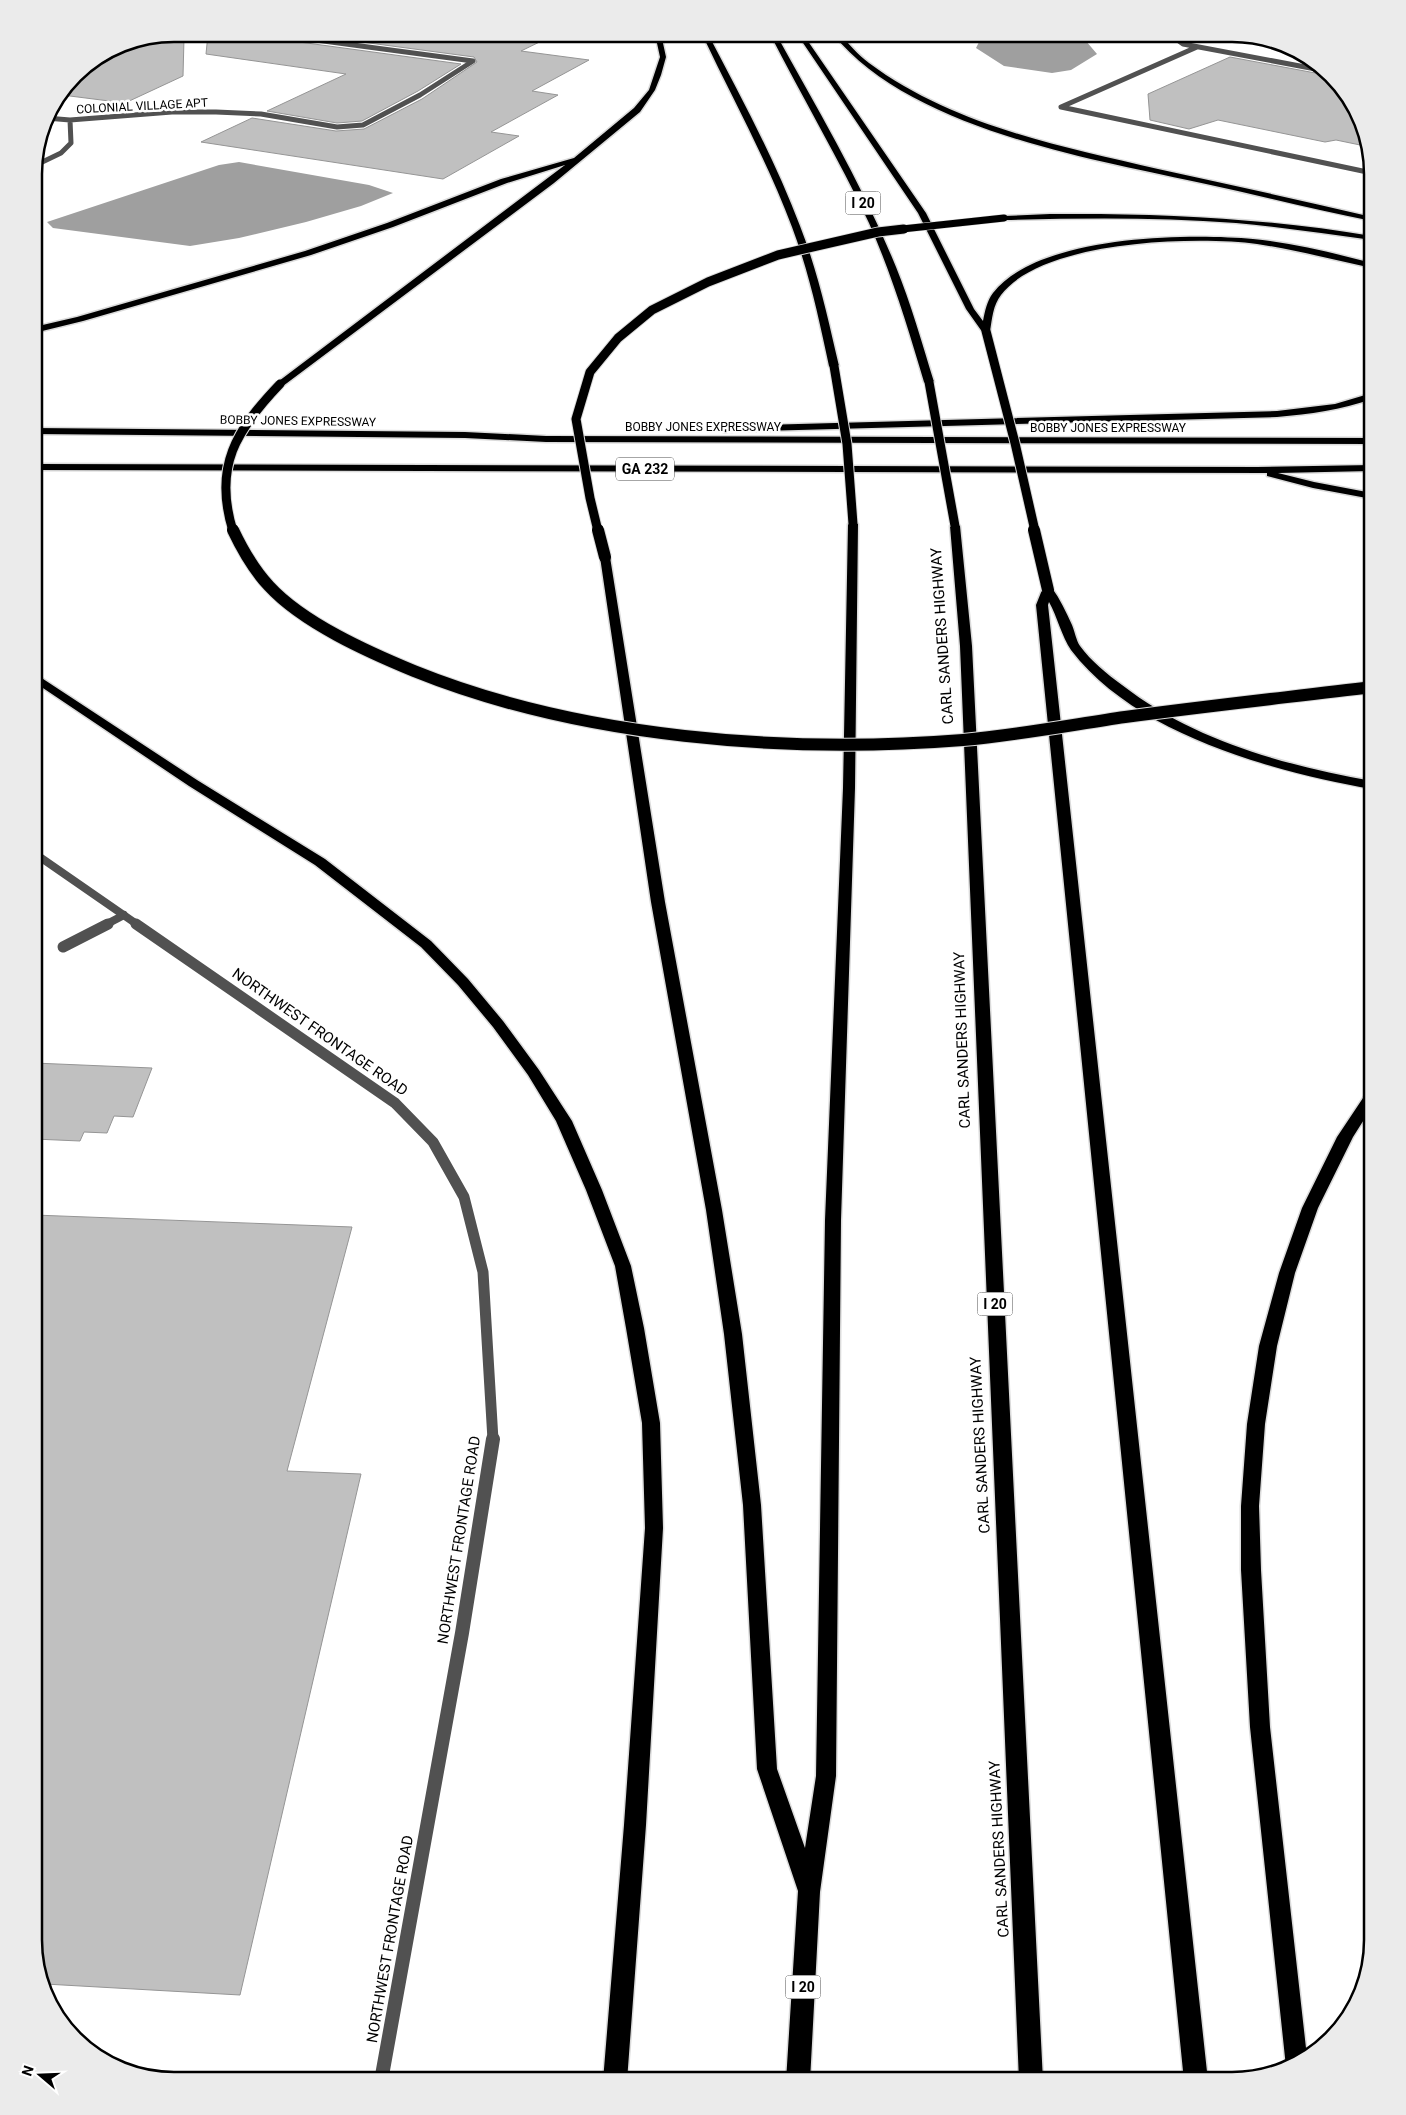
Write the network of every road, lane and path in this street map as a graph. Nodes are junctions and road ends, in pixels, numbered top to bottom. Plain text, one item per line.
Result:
1 (341, 43) edge
2 (660, 43) edge
3 (710, 43) edge
4 (778, 43) edge
5 (806, 43) edge
6 (844, 43) edge
7 (1182, 43) edge
8 (1197, 46) junction
9 (1308, 68) edge
10 (55, 119) edge
11 (70, 120) junction
12 (579, 159) junction
13 (43, 162) edge
14 (1364, 172) edge
15 (1364, 217) edge
16 (1364, 237) edge
17 (1364, 264) edge
18 (43, 328) edge
19 (986, 331) junction
20 (1364, 398) edge
21 (43, 431) edge
22 (465, 435) junction
23 (1364, 441) edge
24 (43, 467) edge
25 (1364, 468) edge
26 (1257, 470) junction
27 (1364, 495) edge
28 (1048, 590) junction
29 (43, 683) edge
30 (1364, 688) edge
31 (1364, 783) edge
32 (43, 859) edge
33 (124, 915) junction
34 (63, 947) dead end
35 (1364, 1107) edge
36 (809, 1892) junction
37 (1295, 2056) edge
38 (383, 2072) edge
39 (616, 2072) edge
40 (799, 2072) edge
41 (1031, 2072) edge
42 (1195, 2072) edge

1 - 11 street, COLONIAL VILLAGE APT
2 - 12 highway
3 - 36 highway, I 20, bridge
4 - 41 highway, CARL SANDERS HIGHWAY / I 20, bridge
5 - 19 highway
6 - 15 highway
7 - 8 street
8 - 9 street
8 - 14 street
10 - 11 street, COLONIAL VILLAGE APT
11 - 13 street, COLONIAL VILLAGE APT
12 - 18 highway
12 - 30 highway, bridge
16 - 36 highway, bridge
17 - 19 highway
19 - 28 highway, bridge
20 - 22 highway
21 - 22 highway, BOBBY JONES EXPRESSWAY / GA 232
22 - 23 highway, BOBBY JONES EXPRESSWAY / GA 232
24 - 26 highway, GA 232
25 - 26 highway, GA 232
26 - 27 highway
28 - 31 highway
28 - 42 highway
29 - 39 highway
32 - 33 street, NORTHWEST FRONTAGE ROAD
33 - 34 street
33 - 38 street, NORTHWEST FRONTAGE ROAD
35 - 37 highway
36 - 40 highway, I 20

